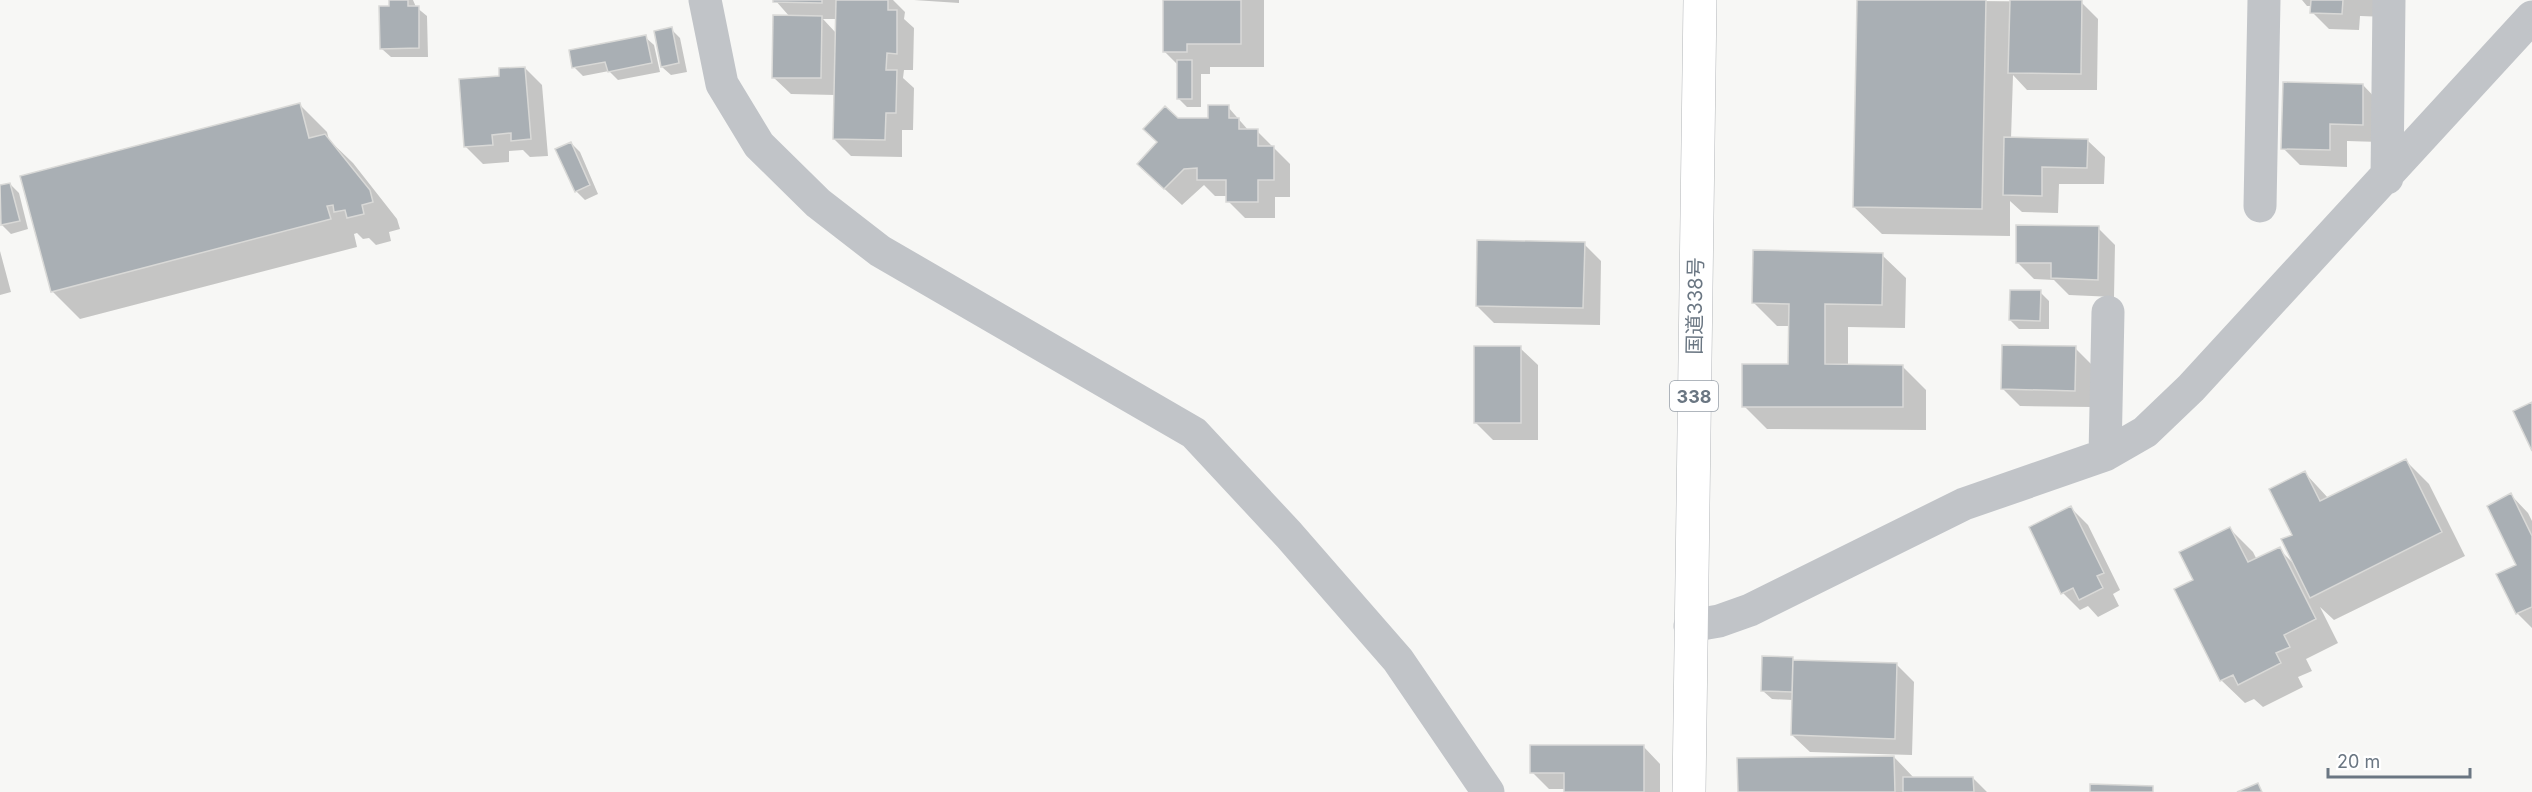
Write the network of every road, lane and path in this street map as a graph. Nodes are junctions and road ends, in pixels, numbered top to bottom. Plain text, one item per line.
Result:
1 (705, 0) edge
2 (1700, 0) edge
3 (2264, 0) edge
4 (2389, 0) edge
5 (2532, 17) edge
6 (2387, 178) junction
7 (2260, 206) dead end
8 (2108, 312) dead end
9 (2105, 455) junction
10 (1690, 626) junction
11 (1488, 792) edge
12 (1689, 792) edge

1 - 11 street
2 - 10 highway, 国道338号 / 338
3 - 7 street
4 - 6 street
5 - 6 street
6 - 9 street
8 - 9 street
9 - 10 street
10 - 12 highway, 国道338号 / 338

